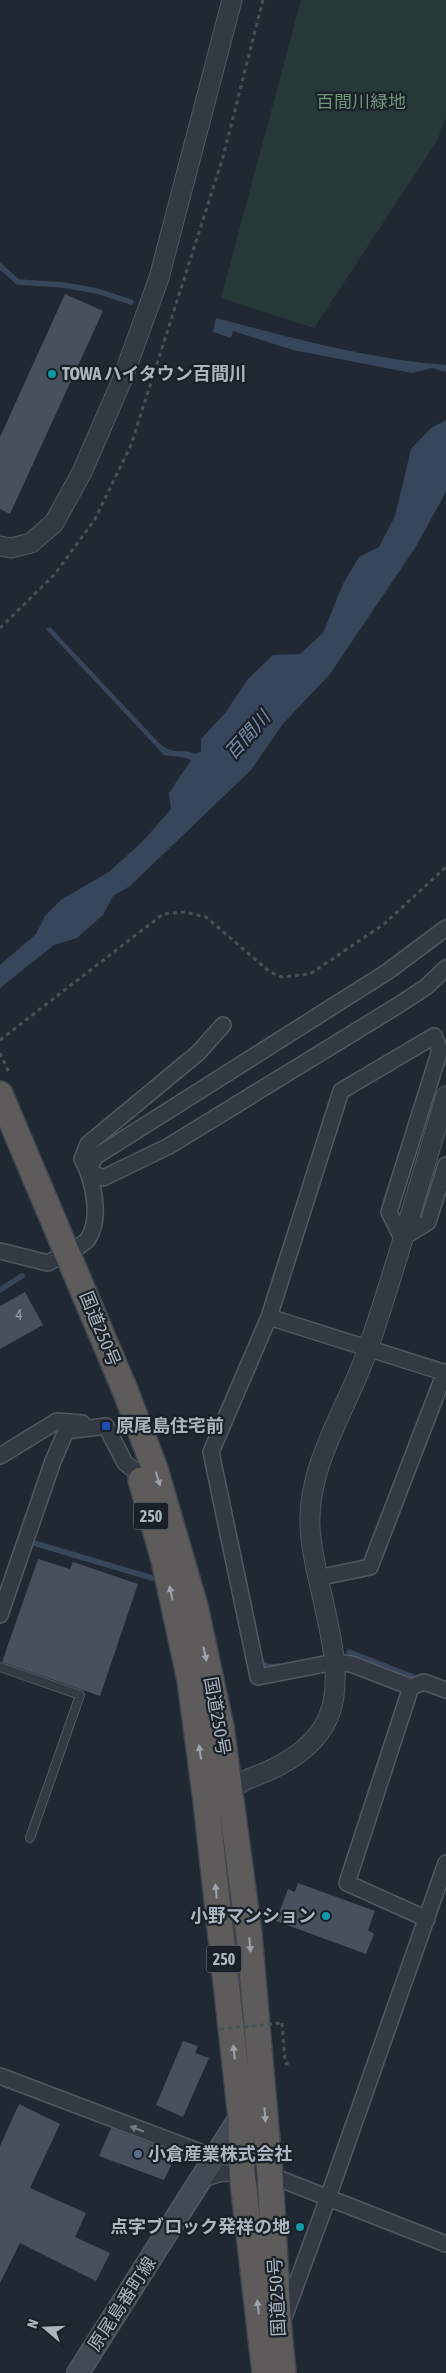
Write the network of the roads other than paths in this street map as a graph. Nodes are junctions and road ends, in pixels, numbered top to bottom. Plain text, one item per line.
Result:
1 (232, 0) edge
2 (0, 546) edge
3 (446, 928) edge
4 (446, 968) edge
5 (223, 1025) dead end
6 (0, 1094) edge
7 (446, 1096) edge
8 (0, 1124) edge
9 (446, 1165) edge
10 (88, 1170) junction
11 (402, 1238) junction
12 (60, 1248) junction
13 (0, 1251) edge
14 (269, 1317) junction
15 (369, 1348) junction
16 (445, 1372) edge
17 (106, 1426) junction
18 (0, 1456) edge
19 (139, 1474) junction
20 (317, 1578) junction
21 (0, 1615) edge
22 (335, 1662) junction
23 (0, 1667) edge
24 (411, 1687) junction
25 (446, 1690) edge
26 (229, 1793) junction
27 (30, 1838) dead end
28 (446, 1863) edge
29 (426, 1919) junction
30 (260, 2049) junction
31 (0, 2076) edge
32 (241, 2118) junction
33 (216, 2158) junction
34 (242, 2172) junction
35 (270, 2175) junction
36 (202, 2179) junction
37 (328, 2199) junction
38 (446, 2244) edge
39 (279, 2331) junction
40 (271, 2371) edge
41 (78, 2373) edge

1 - 2 street
3 - 10 street
4 - 10 street
5 - 10 street
6 - 12 highway, 国道250号 / 250
7 - 11 street
8 - 12 highway, 国道250号 / 250
9 - 11 street
10 - 12 street
11 - 14 street
11 - 15 street
12 - 13 street
12 - 19 highway, 国道250号 / 250
12 -> 26 highway, 国道250号 / 250
14 - 15 street
14 - 22 street
15 - 16 street
15 - 20 street
16 - 20 street
17 - 18 street
17 - 19 street
17 - 21 street
32 -> 19 highway, 国道250号 / 250
20 - 22 street
22 - 24 street
22 - 26 street
23 - 27 lane
24 - 25 street
24 - 29 street
26 -> 30 highway, 国道250号 / 250
28 - 29 street
29 - 37 street
30 - 32 main road, 原尾島番町線
30 -> 35 highway, 国道250号 / 250
33 -> 31 street
32 - 33 main road, 原尾島番町線
32 - 34 highway, 国道250号 / 250
33 - 36 main road, 原尾島番町線
34 - 35 street
34 - 36 street
40 -> 34 highway, 国道250号 / 250
35 - 37 street
35 - 39 highway, 国道250号 / 250
36 - 41 main road, 原尾島番町線
37 - 38 street
37 - 39 street
39 - 40 highway, 国道250号 / 250

